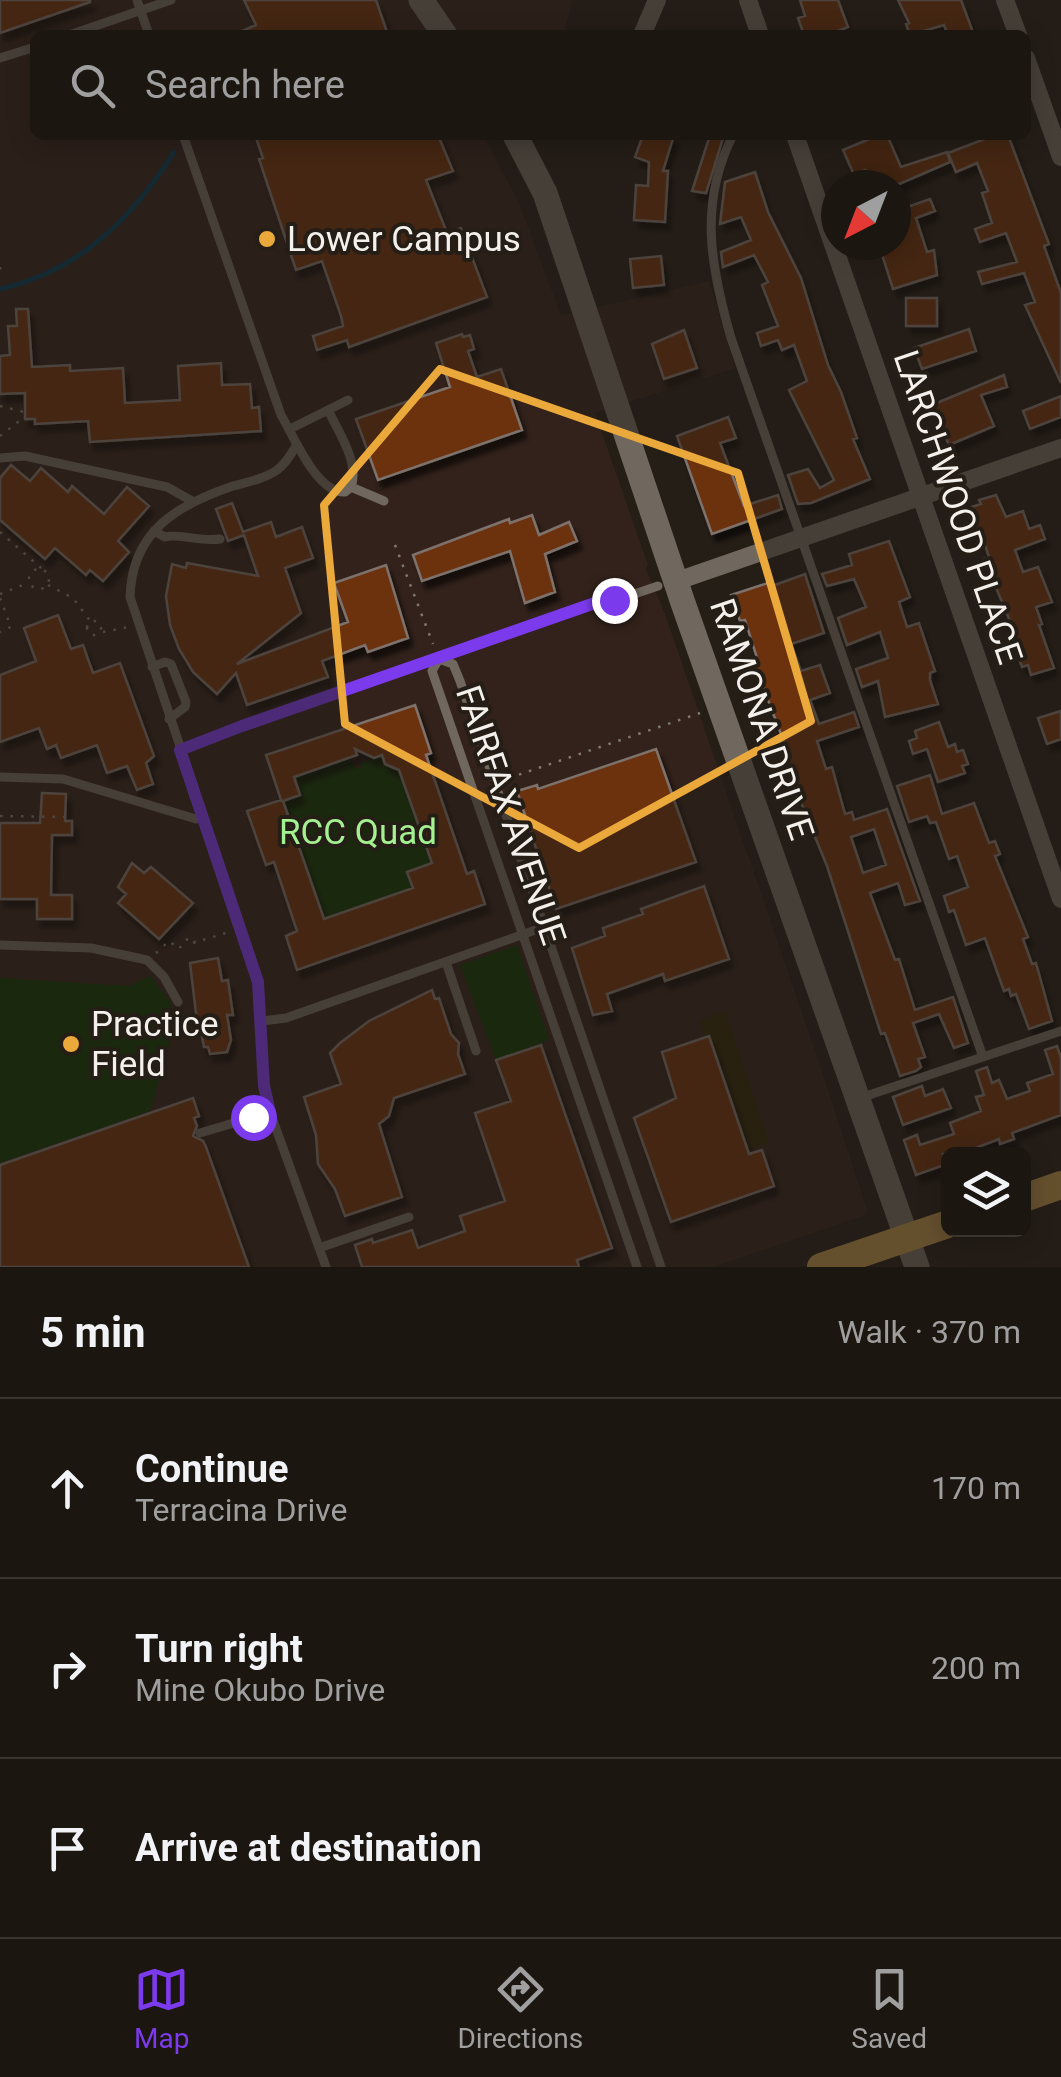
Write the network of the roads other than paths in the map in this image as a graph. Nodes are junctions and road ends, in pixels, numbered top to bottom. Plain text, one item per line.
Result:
1 (171, 0) edge
2 (421, 0) edge
3 (657, 0) edge
4 (748, 0) edge
5 (1006, 0) edge
6 (139, 5) edge
7 (81, 30) edge
8 (147, 30) edge
9 (441, 30) edge
10 (644, 30) edge
11 (758, 30) edge
12 (1016, 30) edge
13 (30, 48) edge
14 (0, 58) edge
15 (1031, 72) edge
16 (185, 140) edge
17 (517, 140) edge
18 (732, 140) edge
19 (797, 140) edge
20 (1061, 157) edge
21 (348, 400) dead end
22 (328, 410) junction
23 (290, 429) junction
24 (296, 446) junction
25 (1061, 448) edge
26 (0, 458) edge
27 (352, 487) junction
28 (919, 497) junction
29 (192, 501) junction
30 (384, 501) dead end
31 (170, 516) junction
32 (154, 531) junction
33 (175, 534) junction
34 (800, 538) junction
35 (220, 539) dead end
36 (667, 584) junction
37 (439, 659) junction
38 (152, 666) junction
39 (169, 718) junction
40 (180, 750) junction
41 (0, 778) edge
42 (494, 782) junction
43 (476, 793) junction
44 (202, 817) junction
45 (518, 850) junction
46 (498, 856) junction
47 (1061, 900) edge
48 (544, 927) junction
49 (524, 934) junction
50 (0, 945) edge
51 (446, 962) junction
52 (178, 1002) dead end
53 (262, 1022) junction
54 (1061, 1031) edge
55 (476, 1051) dead end
56 (982, 1057) junction
57 (858, 1099) junction
58 (270, 1112) junction
59 (200, 1133) dead end
60 (631, 1182) junction
61 (1061, 1185) edge
62 (611, 1188) junction
63 (1031, 1196) edge
64 (409, 1217) dead end
65 (941, 1226) edge
66 (906, 1238) junction
67 (319, 1248) junction
68 (326, 1267) edge
69 (636, 1267) edge
70 (661, 1267) edge
71 (821, 1267) edge
72 (917, 1267) edge

1 - 6 lane
2 - 9 street
3 - 10 street
4 - 11 street
5 - 12 street
6 - 7 lane
6 - 8 lane
13 - 14 lane
15 - 20 street
16 - 23 lane
17 - 36 street, RAMONA DRIVE
18 - 34 lane
19 - 28 street, LARCHWOOD PLACE
21 - 22 lane
22 - 23 lane
22 - 27 lane
23 - 24 lane
24 - 27 lane
24 - 29 lane
25 - 28 street
26 - 29 lane
27 - 30 lane
28 - 34 street
28 - 47 street, LARCHWOOD PLACE
29 - 31 lane
31 - 32 lane
31 - 33 lane
32 - 33 lane
32 - 38 lane
33 - 35 lane
34 - 36 street
34 - 56 lane
36 - 37 lane
36 - 57 street, RAMONA DRIVE
37 - 40 lane
37 - 42 lane, FAIRFAX AVENUE
37 - 43 lane, FAIRFAX AVENUE
38 - 39 lane
38 - 39 lane
39 - 40 lane
40 - 44 lane
41 - 44 lane
42 - 43 lane
42 - 45 lane, FAIRFAX AVENUE
43 - 46 lane, FAIRFAX AVENUE
44 - 53 lane
45 - 46 lane
45 - 48 lane, FAIRFAX AVENUE
46 - 49 lane, FAIRFAX AVENUE
48 - 49 lane
48 - 60 lane, FAIRFAX AVENUE
49 - 51 lane
49 - 62 lane, FAIRFAX AVENUE
50 - 52 lane
51 - 53 lane
51 - 55 lane
53 - 58 lane
54 - 56 lane
56 - 57 lane
57 - 66 street, RAMONA DRIVE
58 - 59 lane
58 - 67 lane
60 - 62 lane
60 - 70 lane, FAIRFAX AVENUE
61 - 63 main road
62 - 69 lane, FAIRFAX AVENUE
64 - 67 lane
65 - 66 main road
66 - 71 main road
66 - 72 street, RAMONA DRIVE
67 - 68 lane

